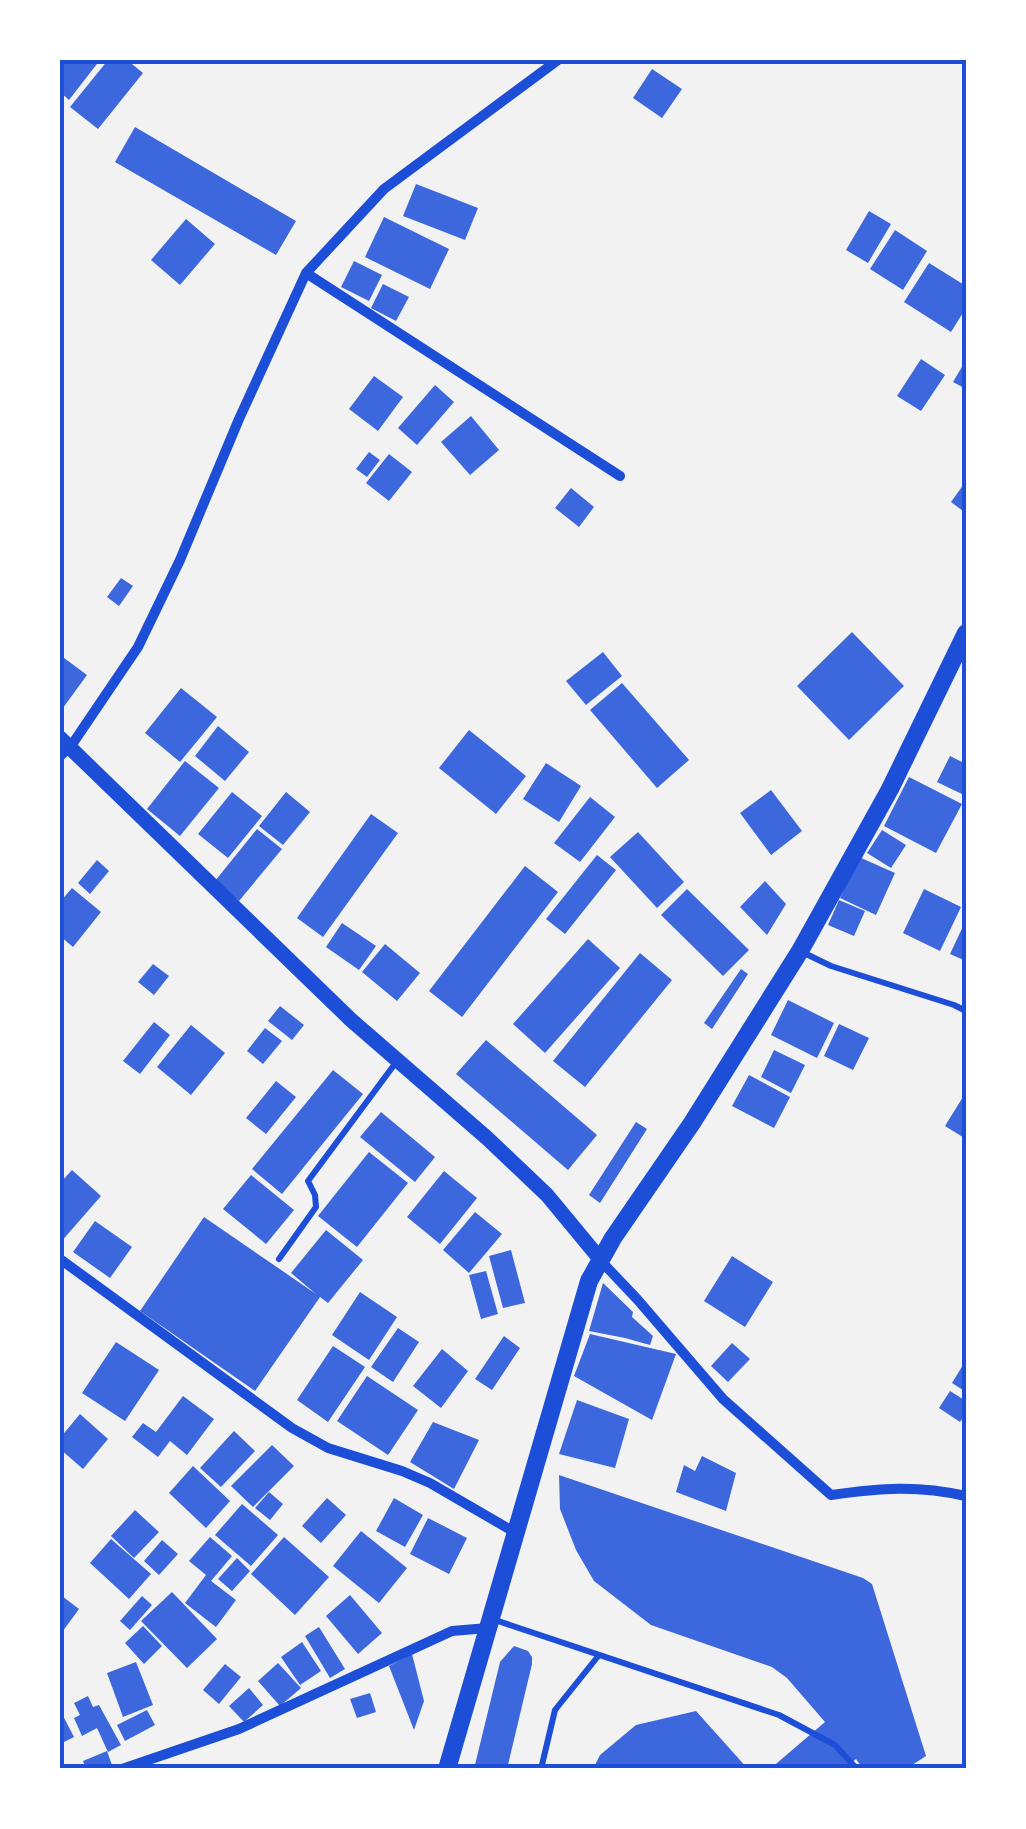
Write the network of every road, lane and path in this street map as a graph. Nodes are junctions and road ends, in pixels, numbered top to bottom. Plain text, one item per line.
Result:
1 (558, 60) edge
2 (306, 273) junction
3 (620, 476) dead end
4 (966, 632) edge
5 (64, 747) edge
6 (800, 951) junction
7 (966, 1011) edge
8 (398, 1060) junction
9 (60, 1259) edge
10 (280, 1259) dead end
11 (600, 1260) junction
12 (966, 1496) edge
13 (516, 1532) junction
14 (489, 1623) junction
15 (599, 1655) junction
16 (122, 1769) edge
17 (447, 1769) edge
18 (541, 1769) edge
19 (857, 1769) edge

1 - 2 street
2 - 3 street
2 - 5 street
4 - 6 main road
5 - 8 street
6 - 7 lane
6 - 11 main road
8 - 10 lane
8 - 11 street
9 - 13 street
11 - 12 street
11 - 13 main road
13 - 14 main road
14 - 15 lane
14 - 16 street
14 - 17 main road
15 - 18 lane
15 - 19 lane

